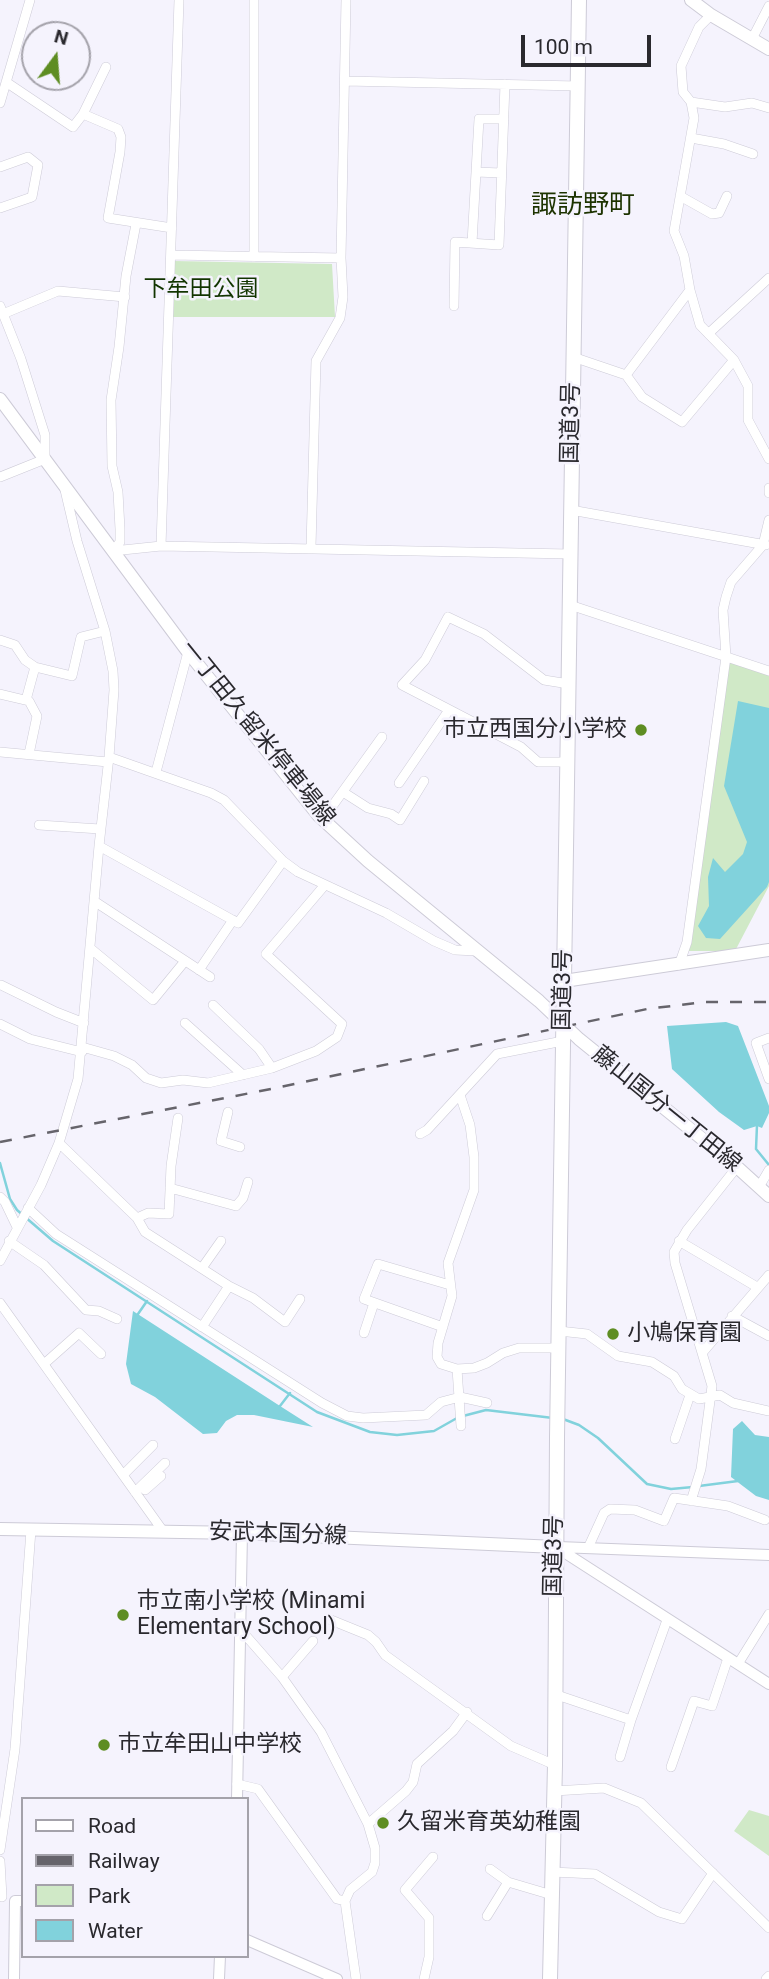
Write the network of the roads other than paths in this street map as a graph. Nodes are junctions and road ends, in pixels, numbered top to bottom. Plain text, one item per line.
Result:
1 (30, 0) edge
2 (179, 0) edge
3 (254, 0) edge
4 (346, 0) edge
5 (579, 0) edge
6 (691, 0) edge
7 (769, 6) edge
8 (711, 15) junction
9 (752, 39) junction
10 (769, 49) edge
11 (106, 67) dead end
12 (345, 81) junction
13 (6, 82) junction
14 (505, 84) junction
15 (578, 86) junction
16 (691, 102) junction
17 (0, 103) edge
18 (769, 108) edge
19 (83, 114) junction
20 (503, 119) junction
21 (691, 138) junction
22 (753, 154) dead end
23 (0, 167) edge
24 (476, 172) junction
25 (501, 173) junction
26 (680, 196) junction
27 (727, 196) dead end
28 (0, 208) edge
29 (136, 224) junction
30 (172, 228) junction
31 (472, 243) junction
32 (171, 255) junction
33 (254, 257) junction
34 (341, 258) junction
35 (769, 278) edge
36 (690, 290) junction
37 (125, 297) junction
38 (454, 306) dead end
39 (1, 310) edge
40 (709, 333) junction
41 (573, 357) junction
42 (734, 360) junction
43 (626, 375) junction
44 (0, 399) edge
45 (45, 459) junction
46 (769, 459) edge
47 (0, 477) edge
48 (64, 485) junction
49 (571, 510) junction
50 (769, 520) edge
51 (766, 545) edge
52 (160, 546) junction
53 (311, 547) junction
54 (113, 551) junction
55 (570, 554) junction
56 (570, 605) junction
57 (105, 631) junction
58 (0, 640) edge
59 (188, 652) junction
60 (726, 657) junction
61 (35, 667) junction
62 (769, 671) edge
63 (569, 684) junction
64 (0, 694) edge
65 (26, 700) junction
66 (449, 709) junction
67 (382, 737) dead end
68 (0, 752) edge
69 (29, 754) junction
70 (108, 760) junction
71 (567, 762) junction
72 (156, 772) junction
73 (424, 781) dead end
74 (399, 783) dead end
75 (343, 792) junction
76 (323, 819) junction
77 (39, 825) dead end
78 (100, 829) junction
79 (99, 846) junction
80 (283, 862) junction
81 (324, 886) junction
82 (94, 901) junction
83 (233, 920) junction
84 (90, 947) junction
85 (769, 950) edge
86 (479, 951) junction
87 (185, 961) junction
88 (679, 965) junction
89 (200, 970) junction
90 (210, 977) dead end
91 (564, 981) junction
92 (0, 985) edge
93 (213, 1005) dead end
94 (563, 1022) junction
95 (84, 1023) junction
96 (185, 1023) dead end
97 (0, 1024) edge
98 (769, 1038) edge
99 (563, 1041) junction
100 (82, 1050) junction
101 (272, 1068) junction
102 (243, 1075) junction
103 (769, 1079) edge
104 (460, 1095) junction
105 (228, 1112) dead end
106 (178, 1118) dead end
107 (420, 1134) dead end
108 (59, 1143) junction
109 (240, 1147) dead end
110 (737, 1167) junction
111 (769, 1170) edge
112 (248, 1182) dead end
113 (759, 1187) junction
114 (170, 1188) junction
115 (769, 1196) edge
116 (0, 1197) edge
117 (28, 1208) junction
118 (137, 1218) junction
119 (17, 1227) junction
120 (9, 1241) junction
121 (220, 1241) dead end
122 (679, 1241) junction
123 (0, 1261) edge
124 (202, 1268) junction
125 (769, 1275) edge
126 (450, 1285) junction
127 (229, 1286) junction
128 (757, 1287) junction
129 (300, 1299) dead end
130 (0, 1303) edge
131 (374, 1303) junction
132 (732, 1316) junction
133 (117, 1319) dead end
134 (202, 1327) junction
135 (443, 1327) junction
136 (559, 1331) junction
137 (364, 1332) dead end
138 (769, 1336) edge
139 (559, 1348) junction
140 (702, 1353) junction
141 (101, 1354) dead end
142 (44, 1364) junction
143 (457, 1369) junction
144 (690, 1395) junction
145 (712, 1395) junction
146 (460, 1396) junction
147 (487, 1403) dead end
148 (769, 1411) edge
149 (461, 1426) dead end
150 (675, 1439) dead end
151 (153, 1445) dead end
152 (165, 1463) dead end
153 (123, 1475) junction
154 (162, 1476) dead end
155 (136, 1494) junction
156 (691, 1501) junction
157 (765, 1520) dead end
158 (0, 1529) edge
159 (31, 1530) junction
160 (163, 1531) junction
161 (243, 1533) junction
162 (555, 1547) junction
163 (593, 1549) junction
164 (769, 1555) edge
165 (598, 1575) junction
166 (769, 1614) edge
167 (331, 1620) dead end
168 (667, 1620) junction
169 (240, 1629) junction
170 (313, 1641) dead end
171 (733, 1661) junction
172 (282, 1677) junction
173 (769, 1684) edge
174 (554, 1694) junction
175 (467, 1712) junction
176 (631, 1720) junction
177 (620, 1757) dead end
178 (555, 1765) junction
179 (671, 1767) dead end
180 (237, 1784) junction
181 (554, 1791) junction
182 (237, 1797) edge
183 (3, 1808) edge
184 (368, 1824) junction
185 (0, 1850) edge
186 (433, 1857) dead end
187 (0, 1861) edge
188 (490, 1869) dead end
189 (552, 1872) junction
190 (713, 1872) junction
191 (508, 1882) junction
192 (552, 1895) junction
193 (1, 1897) edge
194 (19, 1901) edge
195 (345, 1902) junction
196 (487, 1916) dead end
197 (769, 1927) edge
198 (248, 1940) edge
199 (220, 1958) edge
200 (14, 1979) edge
201 (219, 1979) edge
202 (337, 1979) edge
203 (356, 1979) edge
204 (424, 1979) edge
205 (550, 1979) edge

1 - 13 street
2 - 30 street
3 - 33 street
4 - 12 street
5 - 15 highway, 国道3号
6 - 8 main road
7 - 9 street
8 - 9 main road
8 - 16 street
9 - 10 main road
11 - 19 street
12 - 14 street
12 - 34 street
13 - 17 street
13 - 19 street
14 - 15 street
14 - 20 street
15 - 41 highway, 国道3号
16 - 18 street
16 - 21 street
19 - 29 street
20 - 24 street
20 - 25 street
21 - 22 street
21 - 26 street
23 - 28 street
24 - 25 street
24 - 31 street
25 - 31 street
26 - 27 street
26 - 36 street
29 - 30 street
29 - 37 street
30 - 32 street
31 - 38 street
32 - 33 street
32 - 52 street
33 - 34 street
34 - 53 street
35 - 40 street
36 - 40 street
36 - 43 street
37 - 39 street
37 - 54 street
39 - 45 street
40 - 42 street
41 - 43 street
41 - 49 highway, 国道3号
42 - 43 street
42 - 46 street
44 - 45 main road, 一丁田久留米停車場線
45 - 47 street
45 - 48 main road, 一丁田久留米停車場線
48 - 54 main road, 一丁田久留米停車場線
48 - 57 street
49 - 51 street
49 - 55 highway, 国道3号
50 - 51 street
51 - 60 street
52 - 53 street
52 - 54 street
53 - 55 street
54 - 59 main road, 一丁田久留米停車場線
55 - 56 highway, 国道3号
56 - 60 street
56 - 63 highway, 国道3号
57 - 61 street
57 - 70 street
58 - 61 street
59 - 72 street
59 - 76 main road, 一丁田久留米停車場線
60 - 62 street
60 - 88 street
61 - 65 street
63 - 66 street
63 - 71 highway, 国道3号
64 - 65 street
65 - 69 street
66 - 71 street
66 - 74 street
67 - 75 street
68 - 69 street
69 - 70 street
70 - 72 street
70 - 78 street
71 - 91 highway, 国道3号
72 - 80 street
73 - 75 street
75 - 76 street
76 - 86 main road, 一丁田久留米停車場線
77 - 78 street
78 - 79 street
79 - 82 street
79 - 83 street
80 - 81 street
80 - 83 street
81 - 86 street
81 - 101 street
82 - 84 street
82 - 87 street
83 - 89 street
84 - 87 street
84 - 95 street
85 - 88 main road
86 - 94 main road, 一丁田久留米停車場線
87 - 89 street
88 - 91 main road
89 - 90 street
91 - 94 highway, 国道3号
92 - 95 street
93 - 101 street
94 - 99 highway, 国道3号
94 - 110 main road, 藤山国分一丁田線
95 - 100 street
96 - 102 street
97 - 100 street
98 - 103 street
99 - 104 street
99 - 136 highway, 国道3号
100 - 102 street
100 - 108 street
101 - 102 street
104 - 107 street
104 - 126 street
105 - 109 street
106 - 114 street
108 - 117 street
108 - 118 street
110 - 113 main road, 藤山国分一丁田線
110 - 122 street
111 - 113 street
112 - 114 street
113 - 115 main road, 藤山国分一丁田線
114 - 118 street
116 - 119 street
117 - 119 street
117 - 134 street
118 - 124 street
119 - 120 street
120 - 123 street
120 - 133 street
121 - 124 street
122 - 128 street
122 - 140 street
124 - 127 street
125 - 128 street
126 - 131 street
126 - 135 street
127 - 129 street
127 - 134 street
128 - 132 street
130 - 142 street
131 - 135 street
131 - 137 street
132 - 138 street
132 - 140 street
134 - 146 street
135 - 143 street
136 - 139 highway, 国道3号
136 - 144 street
139 - 143 street
139 - 162 highway, 国道3号
140 - 145 street
141 - 142 street
142 - 153 street
143 - 146 street
144 - 145 street
144 - 150 street
145 - 148 street
145 - 156 street
146 - 147 street
146 - 149 street
151 - 153 street
152 - 155 street
153 - 155 street
154 - 155 street
155 - 160 street
156 - 157 street
156 - 163 street
158 - 159 main road, 安武本国分線
159 - 160 main road, 安武本国分線
159 - 183 street
160 - 161 main road, 安武本国分線
161 - 162 main road, 安武本国分線
161 - 169 street
162 - 163 street
162 - 165 street
162 - 174 highway, 国道3号
163 - 164 street
163 - 165 street
165 - 168 street
166 - 171 street
167 - 175 street
168 - 171 street
168 - 176 street
169 - 172 street
169 - 180 street
170 - 172 street
171 - 173 street
171 - 179 street
172 - 184 street
174 - 176 street
174 - 178 highway, 国道3号
175 - 178 street
175 - 184 street
176 - 177 street
178 - 181 highway, 国道3号
180 - 182 street
180 - 195 street
181 - 189 highway, 国道3号
181 - 190 street
183 - 185 street
184 - 195 street
186 - 204 street
187 - 193 street
188 - 191 street
189 - 190 street
189 - 192 highway, 国道3号
190 - 197 street
191 - 192 street
191 - 196 street
192 - 205 highway, 国道3号
193 - 194 street
194 - 200 street
195 - 203 street
198 - 202 street
199 - 201 street

